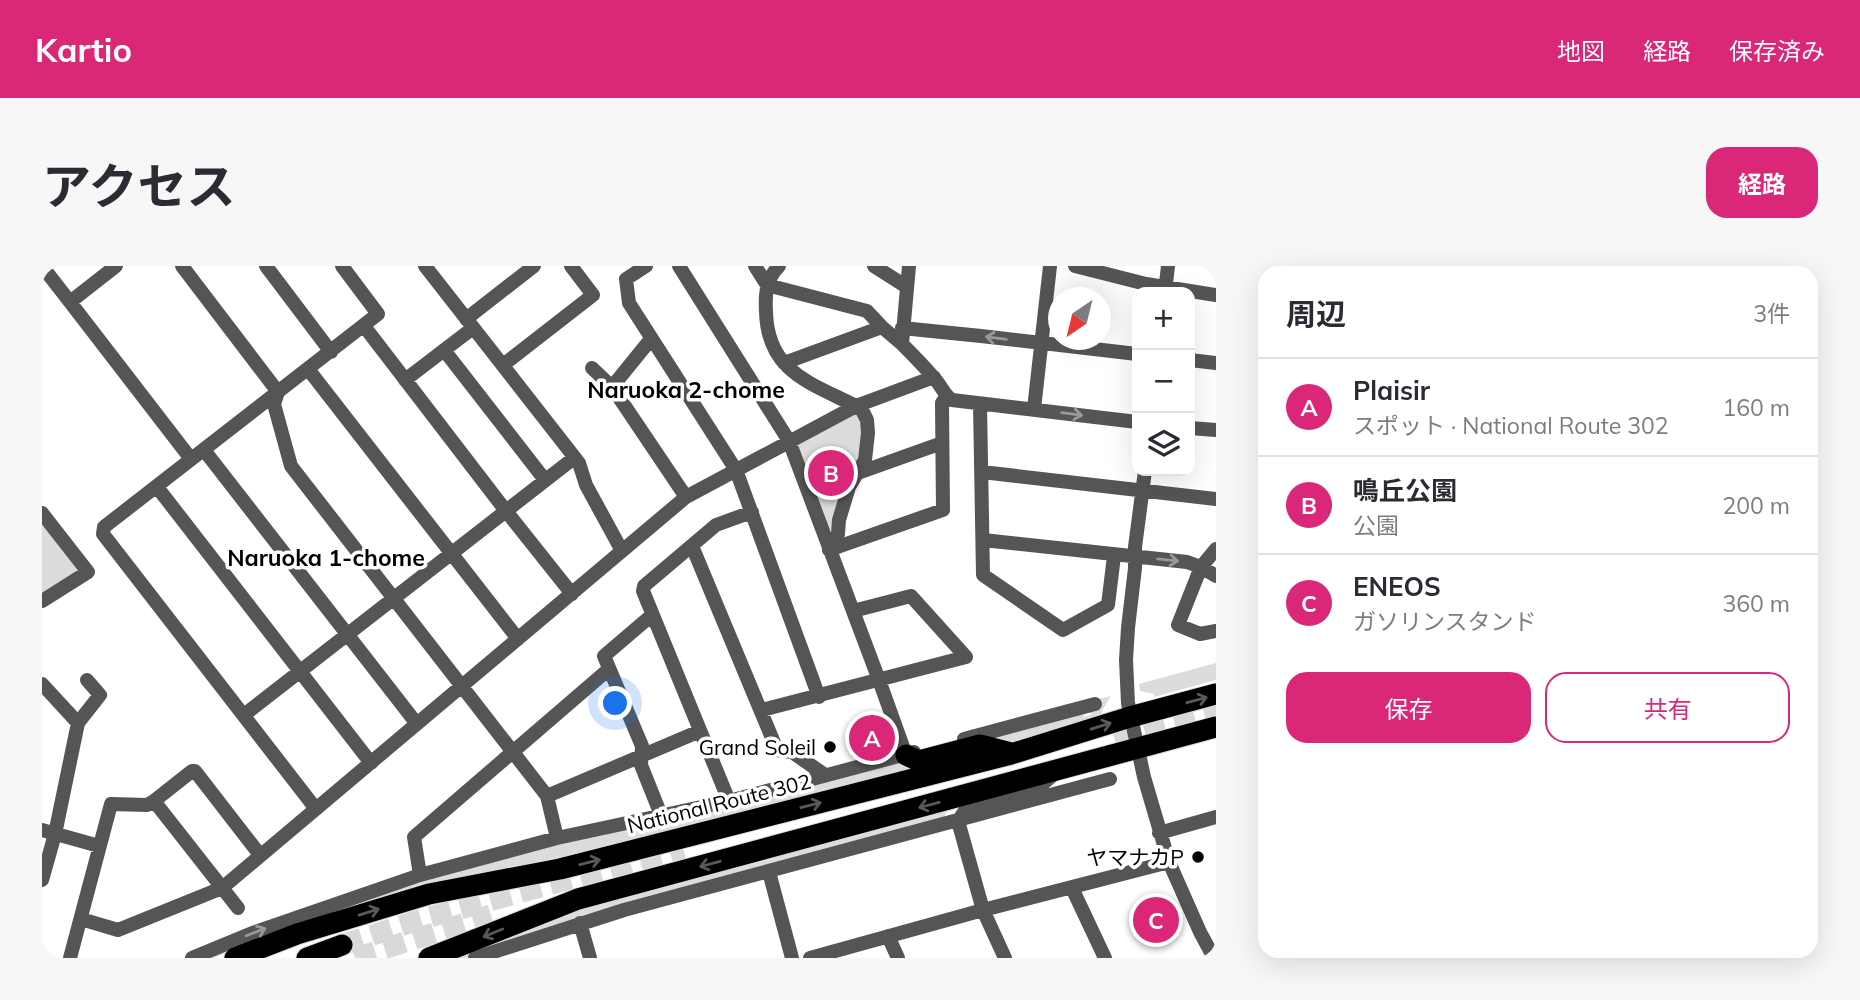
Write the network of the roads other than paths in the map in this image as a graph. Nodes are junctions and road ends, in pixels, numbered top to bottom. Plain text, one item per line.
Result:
1 (42, 266) edge
2 (116, 266) edge
3 (181, 266) edge
4 (266, 266) edge
5 (342, 266) edge
6 (534, 266) edge
7 (571, 266) edge
8 (646, 266) edge
9 (678, 266) edge
10 (755, 266) edge
11 (779, 266) edge
12 (874, 266) edge
13 (909, 266) edge
14 (1050, 266) edge
15 (1075, 266) edge
16 (1168, 266) edge
17 (430, 268) edge
18 (767, 285) junction
19 (907, 287) junction
20 (1154, 287) edge
21 (1165, 287) edge
22 (1195, 293) edge
23 (1216, 295) edge
24 (70, 302) junction
25 (469, 323) junction
26 (364, 326) junction
27 (882, 327) junction
28 (902, 328) junction
29 (651, 339) junction
30 (1042, 343) junction
31 (902, 344) junction
32 (444, 350) junction
33 (331, 352) junction
34 (1132, 353) edge
35 (1195, 361) edge
36 (784, 363) junction
37 (1216, 363) edge
38 (503, 365) junction
39 (593, 368) dead end
40 (308, 369) junction
41 (934, 377) junction
42 (405, 380) junction
43 (612, 387) junction
44 (278, 392) junction
45 (946, 397) junction
46 (980, 404) junction
47 (856, 405) junction
48 (1034, 410) junction
49 (1132, 421) edge
50 (1195, 428) edge
51 (1216, 430) edge
52 (789, 440) junction
53 (942, 443) junction
54 (204, 450) junction
55 (574, 458) junction
56 (191, 459) junction
57 (736, 470) junction
58 (982, 472) junction
59 (858, 473) junction
60 (1144, 476) edge
61 (545, 480) junction
62 (157, 487) junction
63 (1143, 490) junction
64 (686, 497) junction
65 (1216, 499) edge
66 (506, 511) junction
67 (752, 512) junction
68 (42, 513) edge
69 (983, 540) junction
70 (692, 546) junction
71 (1216, 549) edge
72 (830, 550) junction
73 (622, 551) junction
74 (451, 554) junction
75 (1114, 555) junction
76 (1135, 557) junction
77 (1201, 567) junction
78 (1216, 576) edge
79 (572, 594) junction
80 (394, 598) junction
81 (42, 601) edge
82 (853, 611) junction
83 (652, 615) junction
84 (1216, 631) edge
85 (348, 634) junction
86 (518, 639) junction
87 (609, 669) junction
88 (300, 671) junction
89 (87, 680) dead end
90 (879, 680) junction
91 (42, 684) edge
92 (462, 686) junction
93 (1216, 695) edge
94 (819, 697) junction
95 (56, 698) junction
96 (1096, 704) dead end
97 (42, 706) edge
98 (762, 710) junction
99 (244, 715) junction
100 (1130, 717) junction
101 (78, 723) junction
102 (417, 724) junction
103 (1216, 727) edge
104 (700, 731) junction
105 (1045, 744) junction
106 (1137, 748) junction
107 (512, 752) junction
108 (1011, 754) junction
109 (905, 755) junction
110 (641, 756) junction
111 (370, 763) junction
112 (1060, 770) junction
113 (825, 775) junction
114 (1110, 779) dead end
115 (547, 796) junction
116 (154, 801) junction
117 (729, 801) junction
118 (316, 809) junction
119 (661, 815) junction
120 (1216, 817) edge
121 (958, 821) junction
122 (49, 832) edge
123 (1160, 833) junction
124 (557, 838) junction
125 (99, 846) junction
126 (260, 855) junction
127 (1169, 862) junction
128 (769, 872) junction
129 (420, 875) junction
130 (42, 880) edge
131 (222, 888) junction
132 (1072, 888) junction
133 (238, 908) dead end
134 (983, 910) junction
135 (81, 919) junction
136 (580, 923) junction
137 (888, 936) junction
138 (70, 958) edge
139 (192, 958) edge
140 (235, 958) edge
141 (267, 958) edge
142 (307, 958) edge
143 (429, 958) edge
144 (475, 958) edge
145 (590, 958) edge
146 (792, 958) edge
147 (810, 958) edge
148 (898, 958) edge
149 (1005, 958) edge
150 (1105, 958) edge
151 (1214, 958) edge

1 - 24 street
2 - 24 street
3 - 44 street
4 - 33 street
5 - 26 street
6 - 25 street
7 - 38 street
8 - 29 street
9 - 52 street
10 - 18 street
11 - 18 street
12 - 19 street
13 - 19 street
14 - 30 street
15 - 20 street
16 - 21 street
17 - 25 street
18 - 27 street
18 - 36 street
19 - 28 street
22 - 23 street
24 - 56 street
25 - 32 street
25 - 38 street
26 - 33 street
26 - 42 street
27 - 31 street
27 - 36 street
30 -> 28 street
28 - 31 street
29 - 43 street
29 - 57 street
30 - 34 street
30 - 48 street
31 - 41 street
32 - 42 street
32 - 61 street
33 - 40 street
35 - 37 street
36 - 47 street
38 - 55 street
39 - 43 street
40 - 44 street
40 - 74 street
41 - 45 street
41 - 47 street
42 - 66 street
43 - 64 street
44 - 54 street
44 - 80 street
45 - 46 street
45 - 53 street
46 - 48 street
46 - 58 street
47 - 52 street
47 - 59 street
48 -> 49 street
50 - 51 street
52 - 57 street
52 - 72 street
53 - 59 street
53 - 72 street
54 - 56 street
54 - 85 street
55 - 61 street
55 - 73 street
56 - 62 street
57 - 64 street
57 - 67 street
58 - 63 street
58 - 69 street
59 - 72 street
60 - 63 street
61 - 66 street
62 - 88 street
62 - 99 street
63 - 65 street
63 - 76 street
64 - 73 street
66 - 74 street
66 - 79 street
67 - 70 street
67 - 94 street
68 - 81 street
69 - 75 street
69 - 75 street
70 - 83 street
70 - 98 street
71 - 77 street
72 - 82 street
73 - 79 street
74 - 80 street
74 - 86 street
75 - 76 street
76 -> 77 street
76 - 100 street
77 - 78 street
77 - 84 street
79 - 86 street
80 - 85 street
80 - 92 street
82 - 90 street
82 - 90 street
83 - 87 street
83 - 104 street
85 - 88 street
85 - 102 street
86 - 92 street
87 - 107 street
87 - 110 street
88 - 99 street
88 - 111 street
89 - 101 street
90 - 94 street
90 - 109 street
91 - 95 street
92 - 102 street
92 - 107 street
100 -> 93 highway, National Route 302
94 - 98 street
95 - 97 street
95 - 101 street
96 - 109 street
98 - 113 street
99 - 118 street
100 - 103 highway
105 -> 100 highway, National Route 302
100 - 106 street
101 - 122 street
102 - 111 street
103 - 106 highway
104 - 110 street
104 - 117 street
105 - 106 highway
105 - 108 highway, National Route 302
106 - 112 highway
106 - 123 street
107 - 115 street
107 - 129 street
108 - 109 highway
140 -> 108 highway, National Route 302
109 - 113 street
110 - 115 street
110 - 119 street
111 - 118 street
112 - 121 street
112 -> 143 highway
113 - 117 street
114 - 121 street
115 - 124 street
116 - 125 street
116 - 126 street
116 - 131 street
117 - 119 street
118 - 126 street
119 - 124 street
120 - 123 street
121 - 128 street
121 - 134 street
122 - 125 street
122 - 130 street
123 - 127 street
124 - 129 street
125 - 135 street
126 - 131 street
127 - 132 street
127 - 151 street
128 - 136 street
128 - 146 street
139 -> 129 street
131 - 133 street
131 - 135 street
132 - 134 street
132 - 150 street
134 - 137 street
134 - 149 street
135 - 138 street
136 - 144 street
136 - 145 street
137 - 147 street
137 - 148 street
141 - 142 highway

